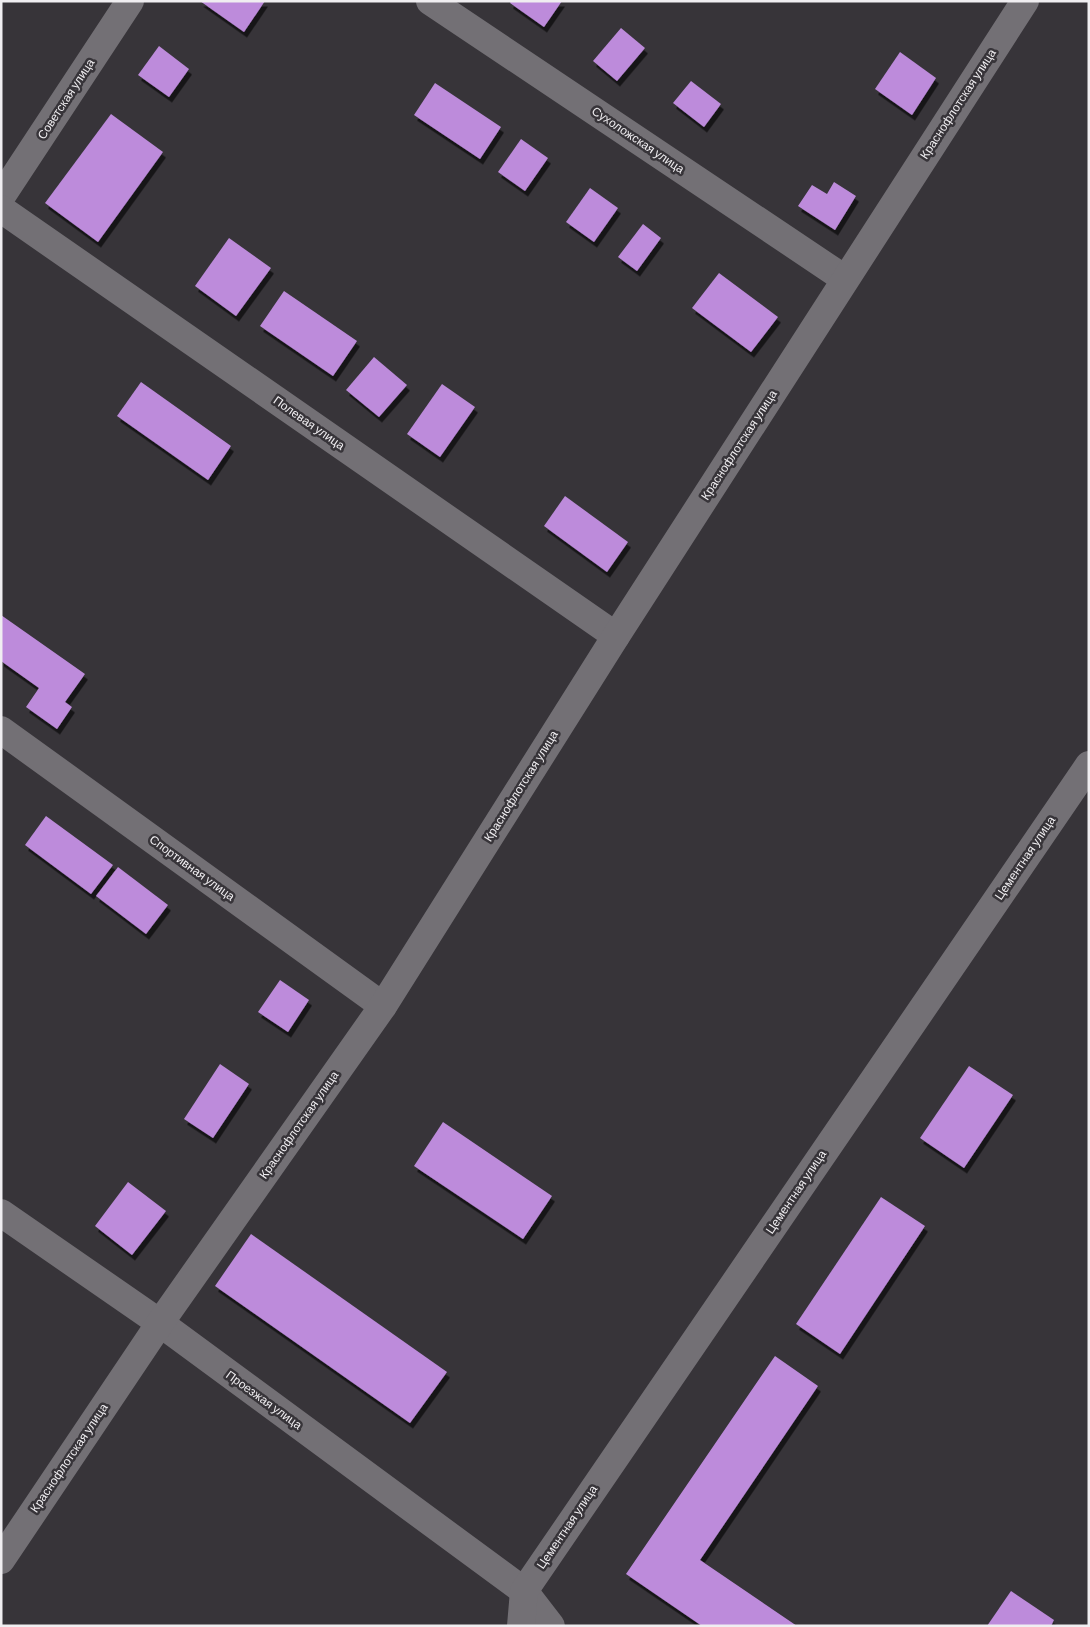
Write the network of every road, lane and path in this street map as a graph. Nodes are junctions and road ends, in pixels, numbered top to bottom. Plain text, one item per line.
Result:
1 (130, 1) edge
2 (430, 1) edge
3 (1025, 1) edge
4 (1, 197) edge
5 (1, 209) edge
6 (846, 279) junction
7 (616, 636) junction
8 (1, 730) edge
9 (1089, 765) edge
10 (382, 1006) junction
11 (1, 1213) edge
12 (160, 1324) junction
13 (1, 1560) edge
14 (524, 1590) junction
15 (521, 1626) edge
16 (551, 1626) edge

1 - 4 street, Советская улица
2 - 6 street, Сухоложская улица
3 - 6 street, Краснофлотская улица
5 - 7 street, Полевая улица
6 - 7 street, Краснофлотская улица
7 - 10 street, Краснофлотская улица
8 - 10 street, Спортивная улица
9 - 14 street, Цементная улица
10 - 12 street, Краснофлотская улица
11 - 12 street, Проезжая улица
12 - 13 street, Краснофлотская улица
12 - 14 street, Проезжая улица
14 - 15 street, Цементная улица
14 - 16 street, Проезжая улица

